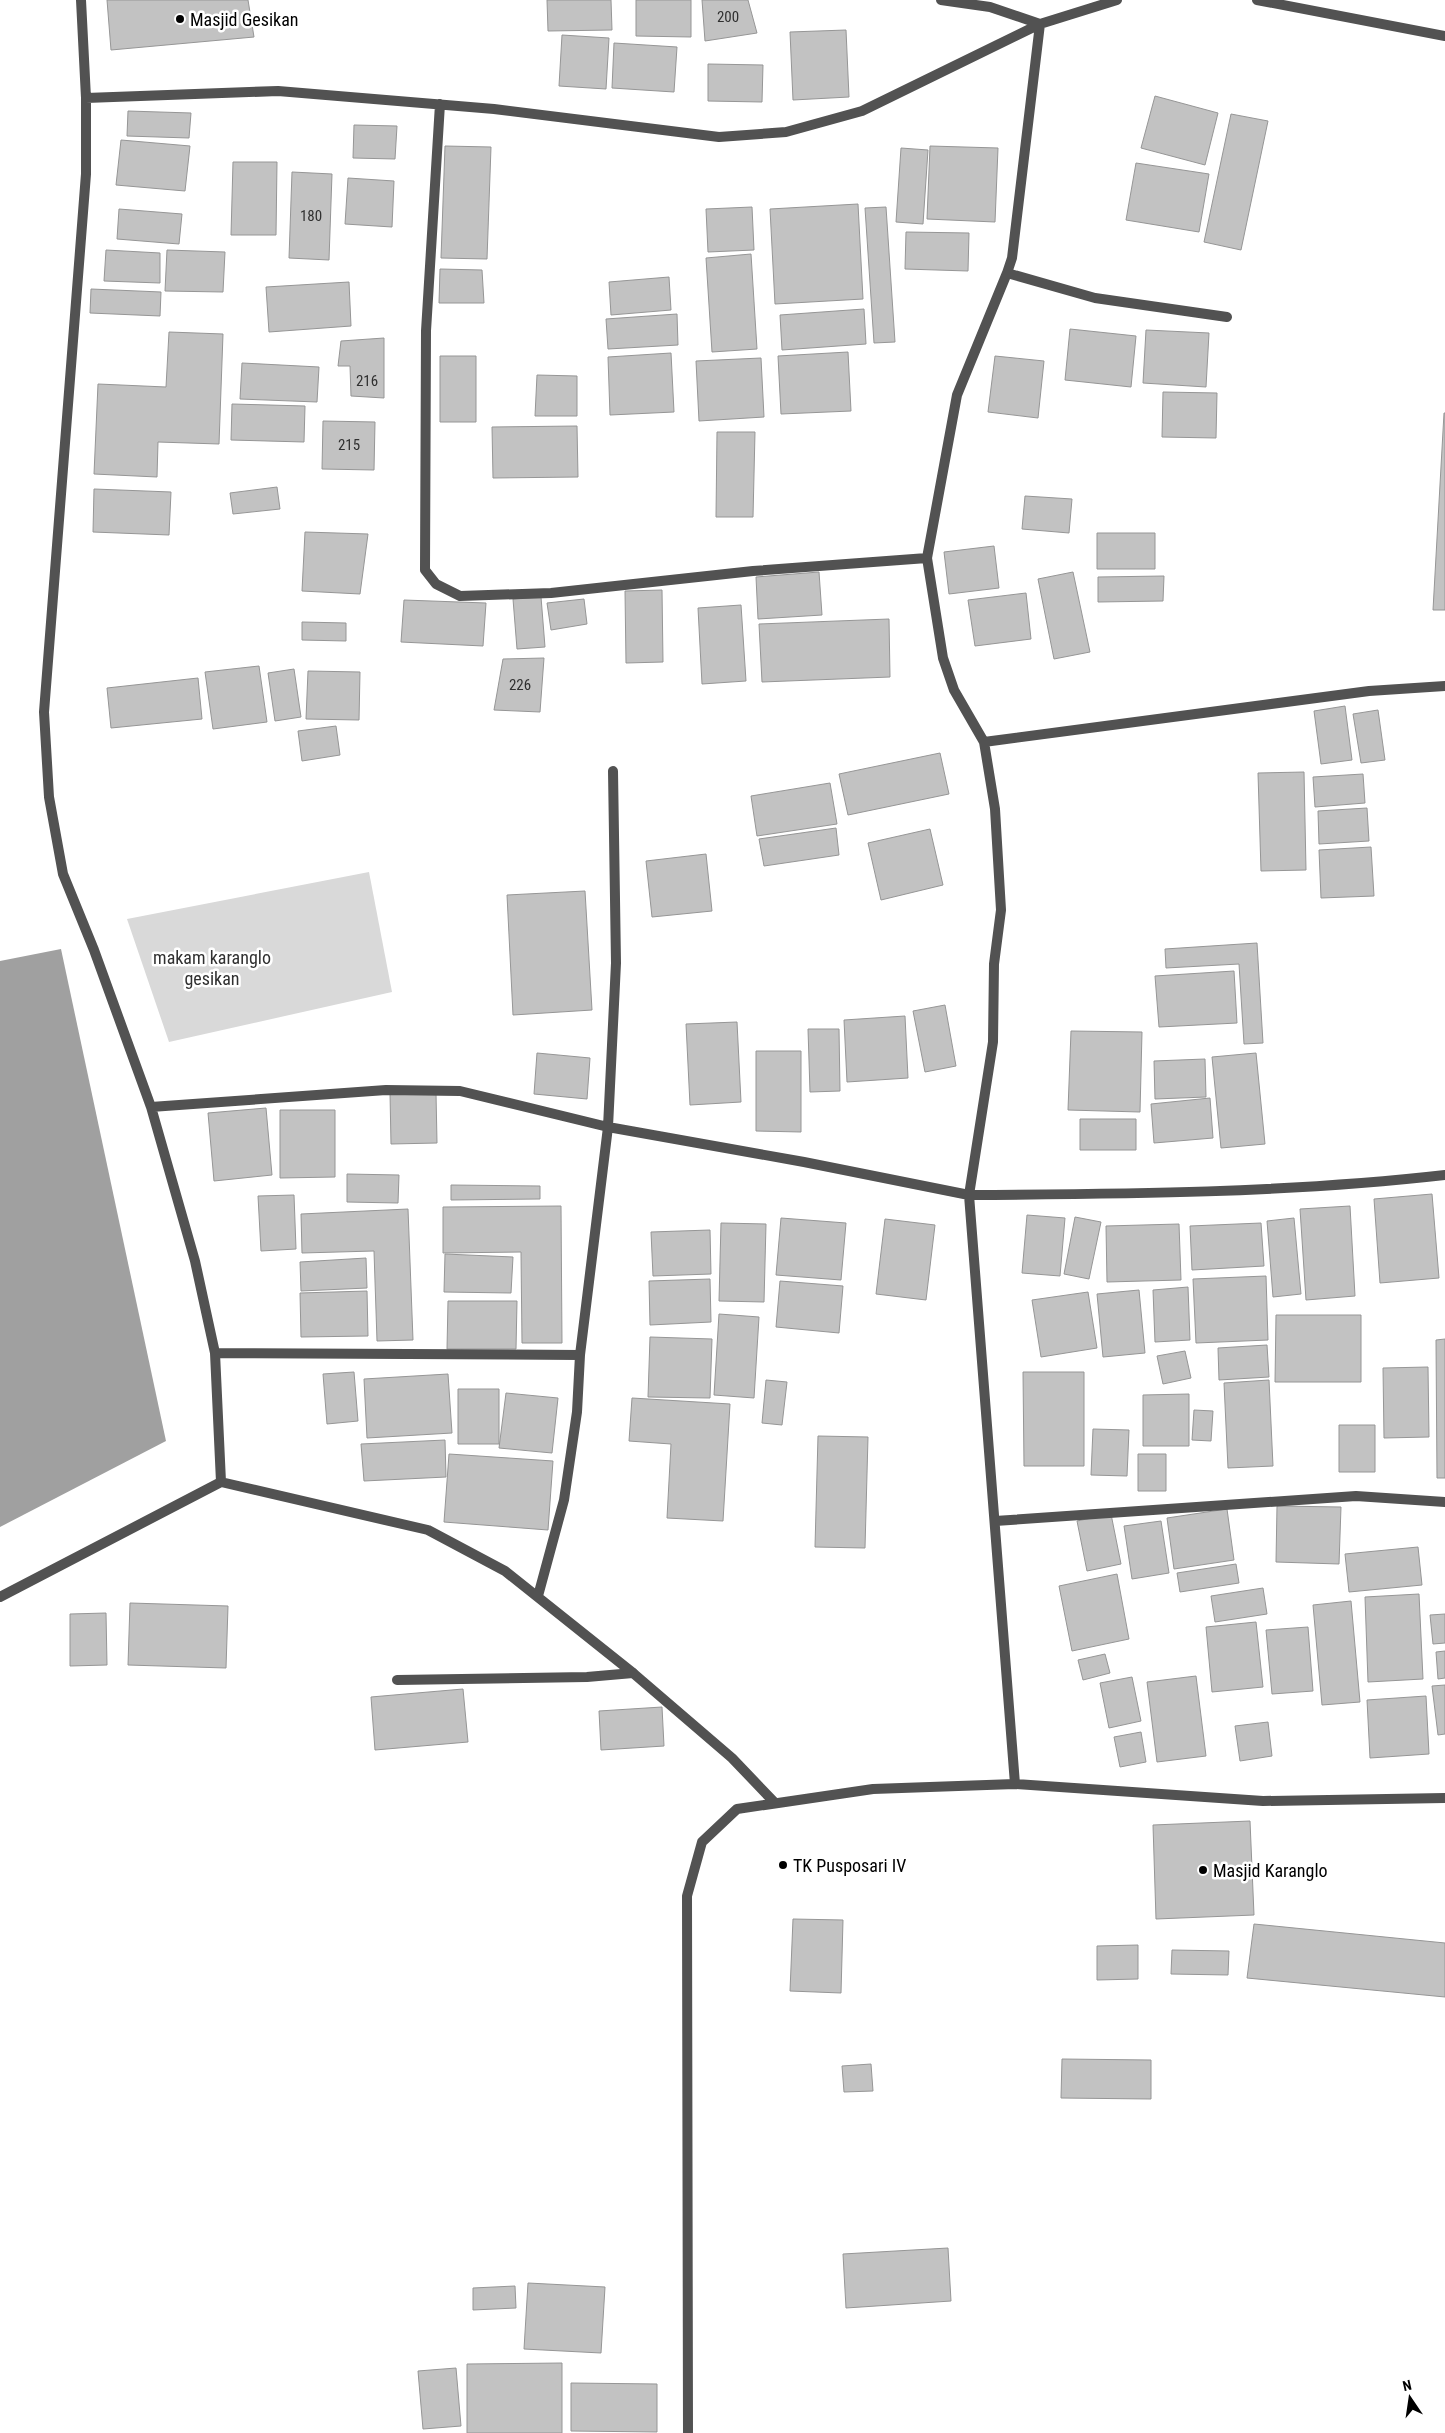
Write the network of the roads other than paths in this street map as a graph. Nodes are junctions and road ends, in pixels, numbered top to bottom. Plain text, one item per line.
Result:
1 (81, 0) edge
2 (941, 0) edge
3 (1117, 0) edge
4 (1257, 0) edge
5 (1040, 24) junction
6 (1445, 36) edge
7 (86, 98) junction
8 (440, 104) junction
9 (1007, 273) junction
10 (1227, 317) dead end
11 (927, 558) junction
12 (1445, 686) edge
13 (984, 742) junction
14 (613, 771) dead end
15 (151, 1106) junction
16 (608, 1127) junction
17 (1445, 1175) edge
18 (970, 1195) junction
19 (215, 1353) junction
20 (580, 1355) junction
21 (221, 1482) junction
22 (1445, 1502) edge
23 (995, 1521) junction
24 (538, 1596) junction
25 (0, 1597) edge
26 (633, 1673) junction
27 (397, 1680) dead end
28 (1015, 1784) junction
29 (1445, 1798) edge
30 (775, 1803) junction
31 (688, 2433) edge

1 - 7 street
2 - 5 street
3 - 5 street
4 - 6 street
5 - 8 street
5 - 9 street
7 - 8 street
7 - 15 street
8 - 11 street
9 - 10 street
9 - 11 street
11 - 13 street
12 - 13 street
13 - 18 street
14 - 16 street
15 - 16 street
15 - 19 street
16 - 18 street
16 - 20 street
17 - 18 street
18 - 23 street
19 - 20 street
19 - 21 street
20 - 24 street
21 - 24 street
21 - 25 street
22 - 23 street
23 - 28 street
24 - 26 street
26 - 27 street
26 - 30 street
28 - 29 street
28 - 30 street
30 - 31 street

